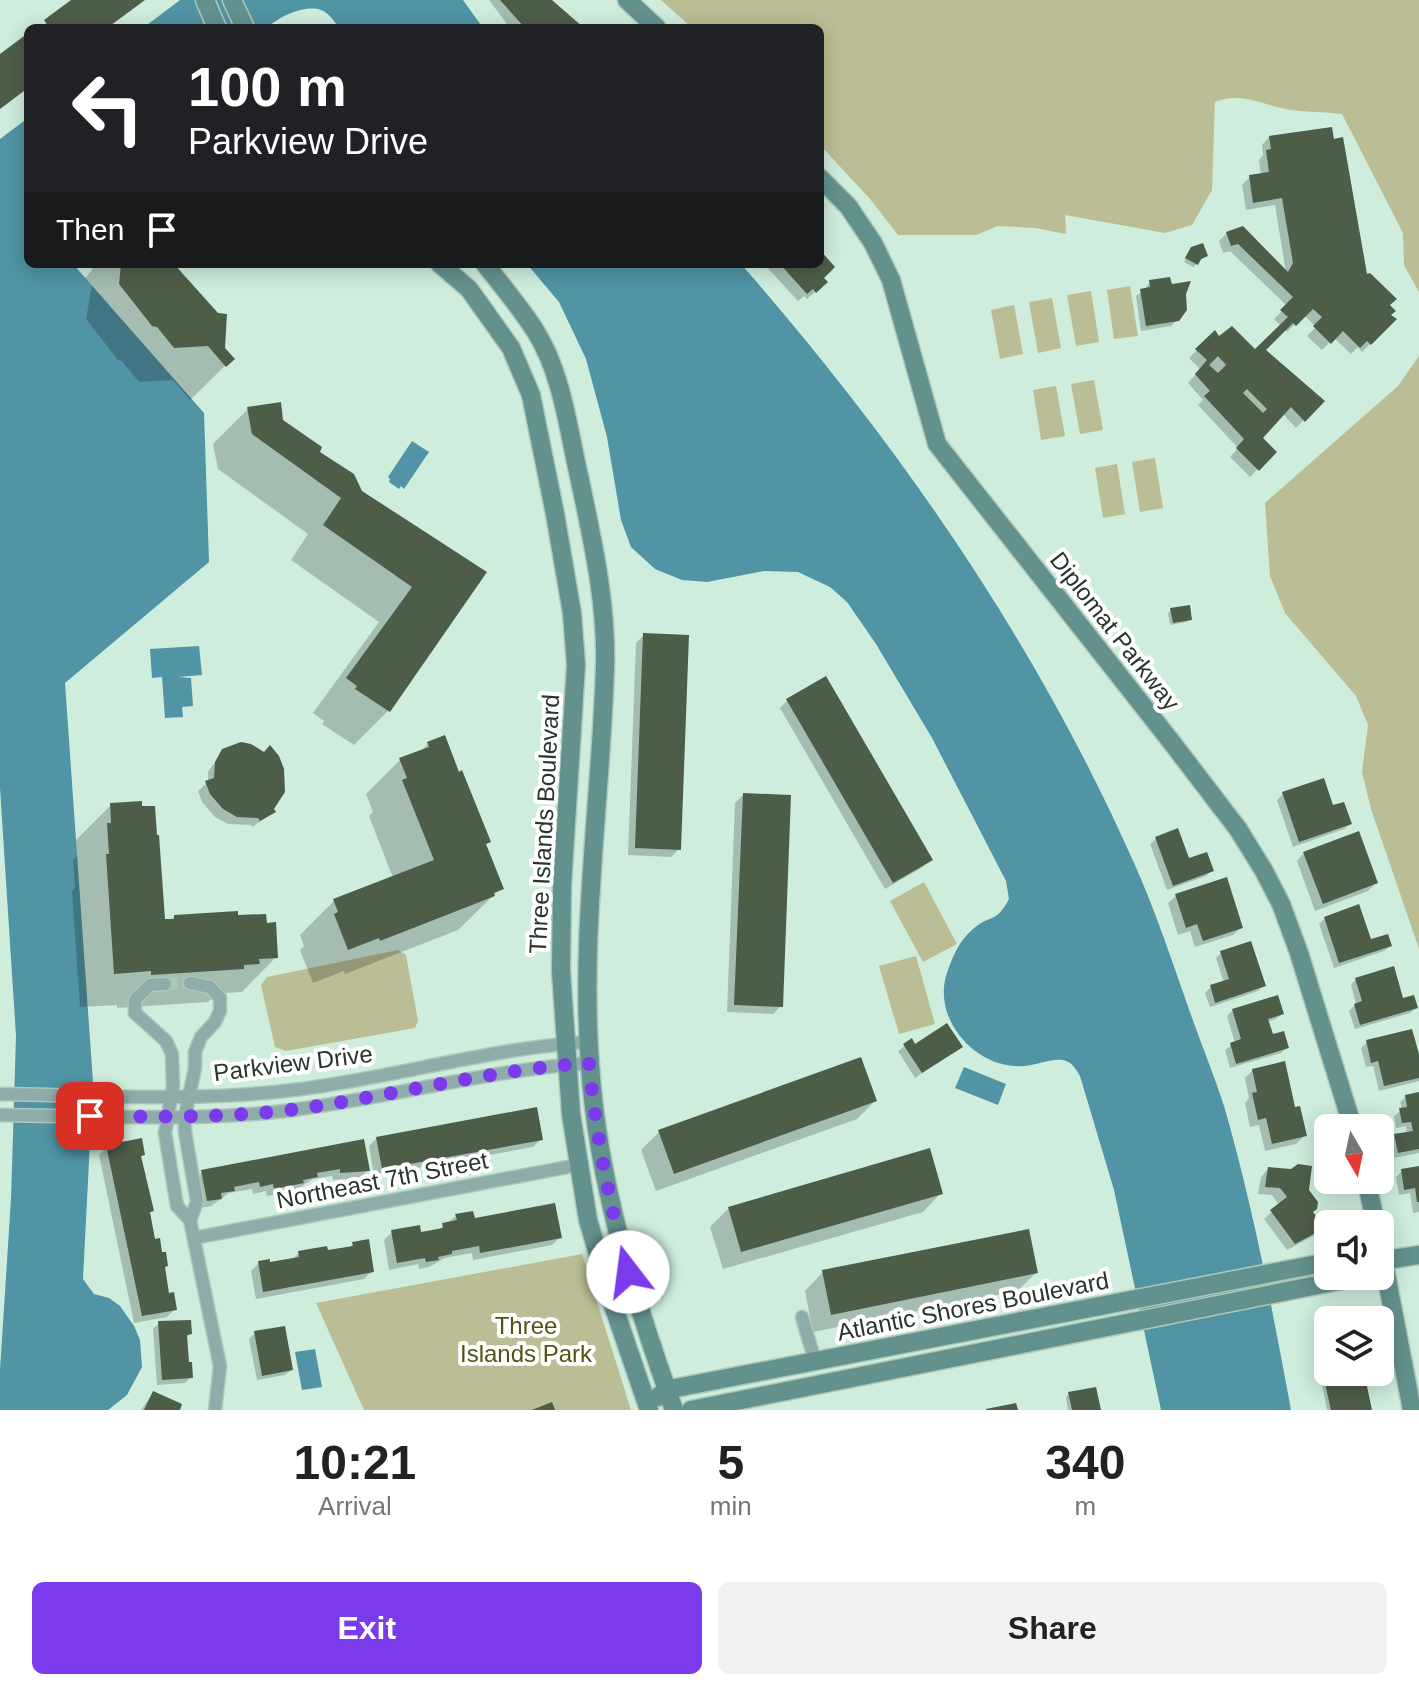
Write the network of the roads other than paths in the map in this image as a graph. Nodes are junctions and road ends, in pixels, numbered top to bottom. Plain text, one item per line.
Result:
1 (205, 0) edge
2 (232, 0) edge
3 (627, 0) edge
4 (215, 24) edge
5 (243, 24) edge
6 (653, 24) edge
7 (824, 182) edge
8 (445, 268) edge
9 (488, 268) edge
10 (590, 534) junction
11 (560, 540) junction
12 (604, 619) junction
13 (573, 622) junction
14 (190, 983) tunnel mouth
15 (165, 984) tunnel mouth
16 (589, 1042) junction
17 (565, 1044) junction
18 (589, 1063) junction
19 (566, 1065) junction
20 (0, 1094) edge
21 (253, 1094) junction
22 (170, 1096) junction
23 (188, 1097) junction
24 (255, 1113) junction
25 (1349, 1114) edge
26 (0, 1115) edge
27 (167, 1116) junction
28 (185, 1116) junction
29 (578, 1165) junction
30 (190, 1220) junction
31 (194, 1238) junction
32 (1419, 1255) edge
33 (1394, 1256) edge
34 (1314, 1264) edge
35 (1314, 1285) edge
36 (1388, 1290) edge
37 (802, 1317) dead end
38 (815, 1361) junction
39 (666, 1390) junction
40 (653, 1409) edge
41 (215, 1410) edge
42 (674, 1410) edge
43 (691, 1410) edge
44 (1412, 1410) edge

1 - 4 street
2 - 5 street
3 - 6 street
7 - 25 street, Diplomat Parkway
8 - 11 street, Three Islands Boulevard
9 - 10 street
10 - 11 street
10 - 12 street
11 - 13 street, Three Islands Boulevard
12 - 13 street
12 - 16 street
13 - 17 street, Three Islands Boulevard
14 - 23 street
15 - 22 street
16 - 17 street, Parkview Drive
16 - 18 street
17 - 19 street, Three Islands Boulevard
17 - 21 street, Parkview Drive
18 - 19 street, Parkview Drive
18 - 39 street
19 - 24 street, Parkview Drive
19 - 29 street, Three Islands Boulevard
20 - 22 street, Parkview Drive
21 - 23 street, Parkview Drive
21 - 24 street
22 - 23 street, Parkview Drive
22 - 27 street
23 - 28 street
24 - 28 street, Parkview Drive
26 - 27 street, Parkview Drive
27 - 28 street, Parkview Drive
27 - 30 street
28 - 30 street
29 - 31 street, Northeast 7th Street
29 - 40 street, Three Islands Boulevard
30 - 31 street
31 - 41 street
32 - 33 street
34 - 38 street, Atlantic Shores Boulevard
35 - 43 street, Atlantic Shores Boulevard
36 - 44 street
37 - 38 street
38 - 39 street, Atlantic Shores Boulevard
39 - 40 street
39 - 42 street

